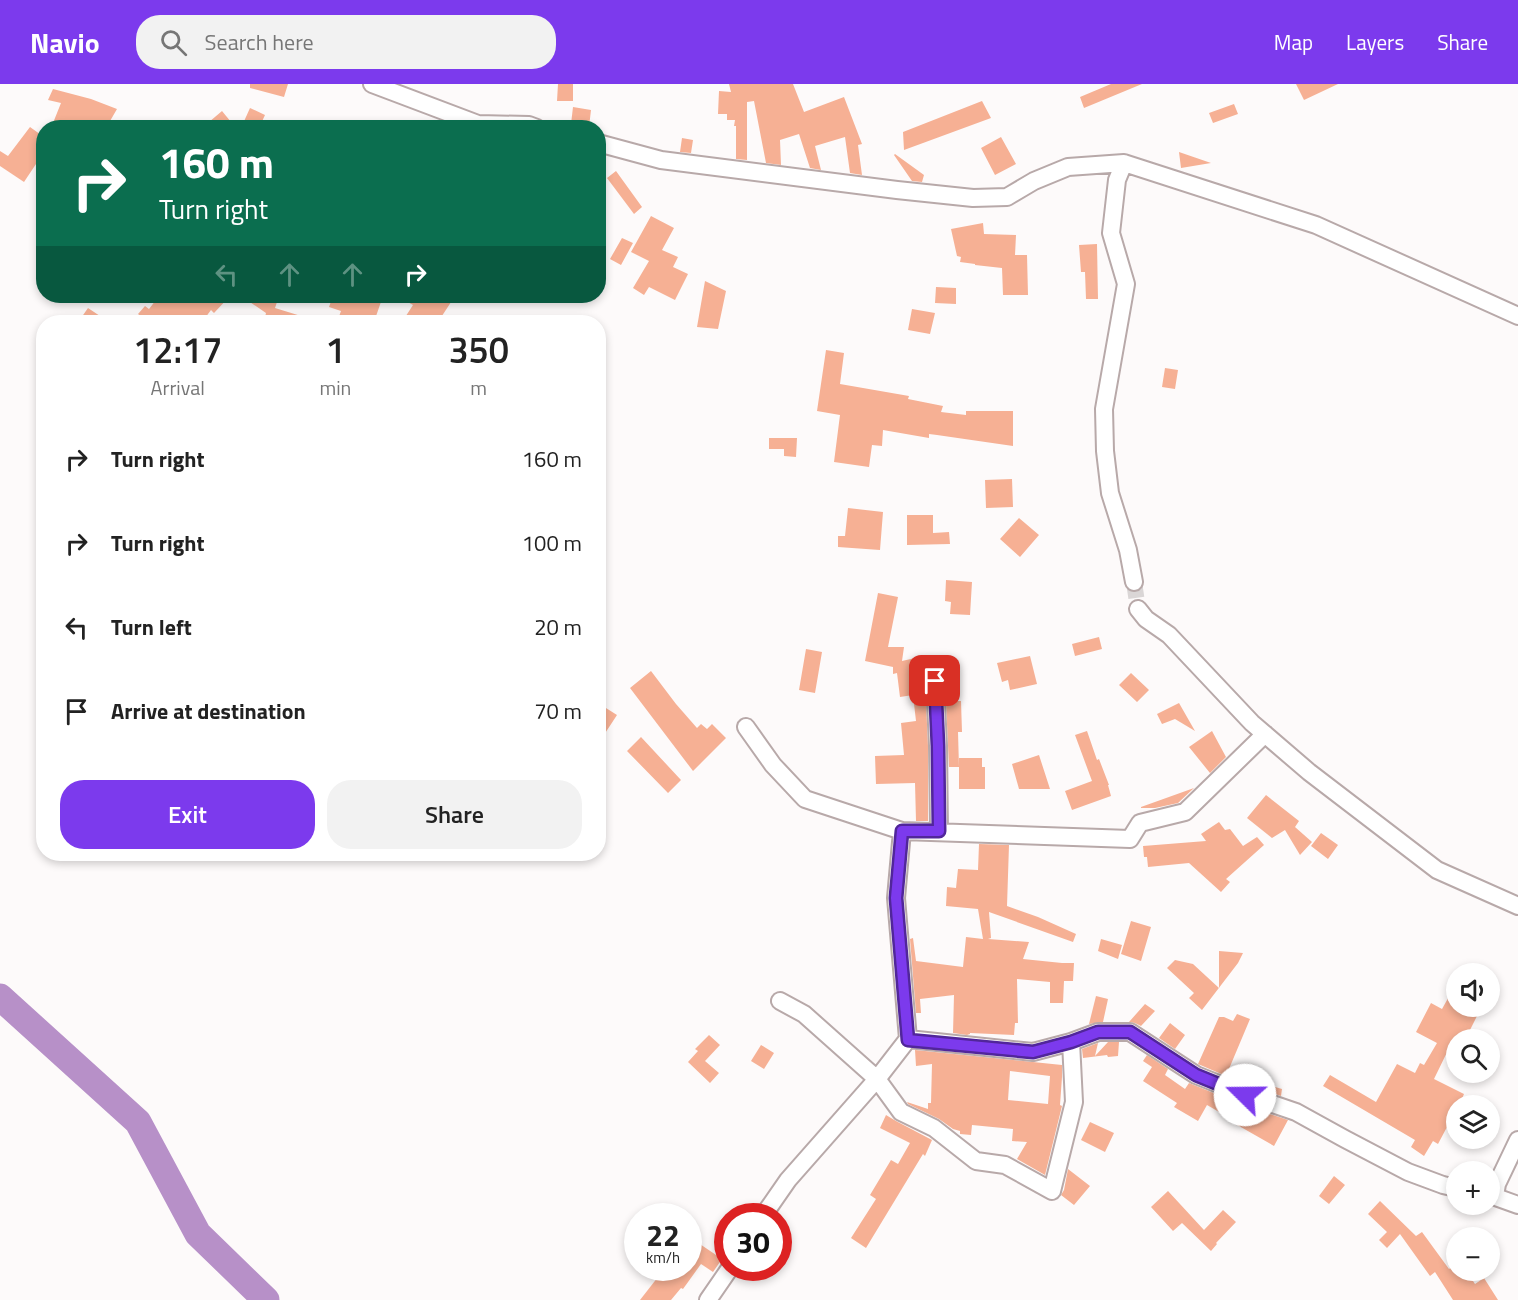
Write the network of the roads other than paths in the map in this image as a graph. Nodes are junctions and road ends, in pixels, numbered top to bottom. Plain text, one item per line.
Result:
1 (372, 84) edge
2 (467, 120) edge
3 (606, 145) edge
4 (1124, 163) junction
5 (1518, 316) edge
6 (1134, 582) tunnel mouth
7 (1138, 609) tunnel mouth
8 (935, 681) dead end
9 (746, 727) dead end
10 (1265, 734) junction
11 (902, 831) junction
12 (939, 831) junction
13 (1518, 906) edge
14 (780, 1001) dead end
15 (908, 1040) junction
16 (1071, 1042) junction
17 (877, 1078) junction
18 (1518, 1140) edge
19 (1500, 1178) edge
20 (1446, 1186) edge
21 (1500, 1198) edge
22 (772, 1203) edge
23 (1518, 1205) edge
24 (721, 1281) edge
25 (708, 1300) edge

1 - 2 street
3 - 4 street
4 - 5 street
4 - 6 street
7 - 10 street
8 - 12 street
9 - 11 street
10 - 12 street
10 - 13 street
11 - 12 street
11 - 15 street
14 - 17 street
15 - 16 street
15 - 17 street
16 - 17 street
16 - 20 street
17 - 22 street
18 - 19 street
21 - 23 street
24 - 25 street

